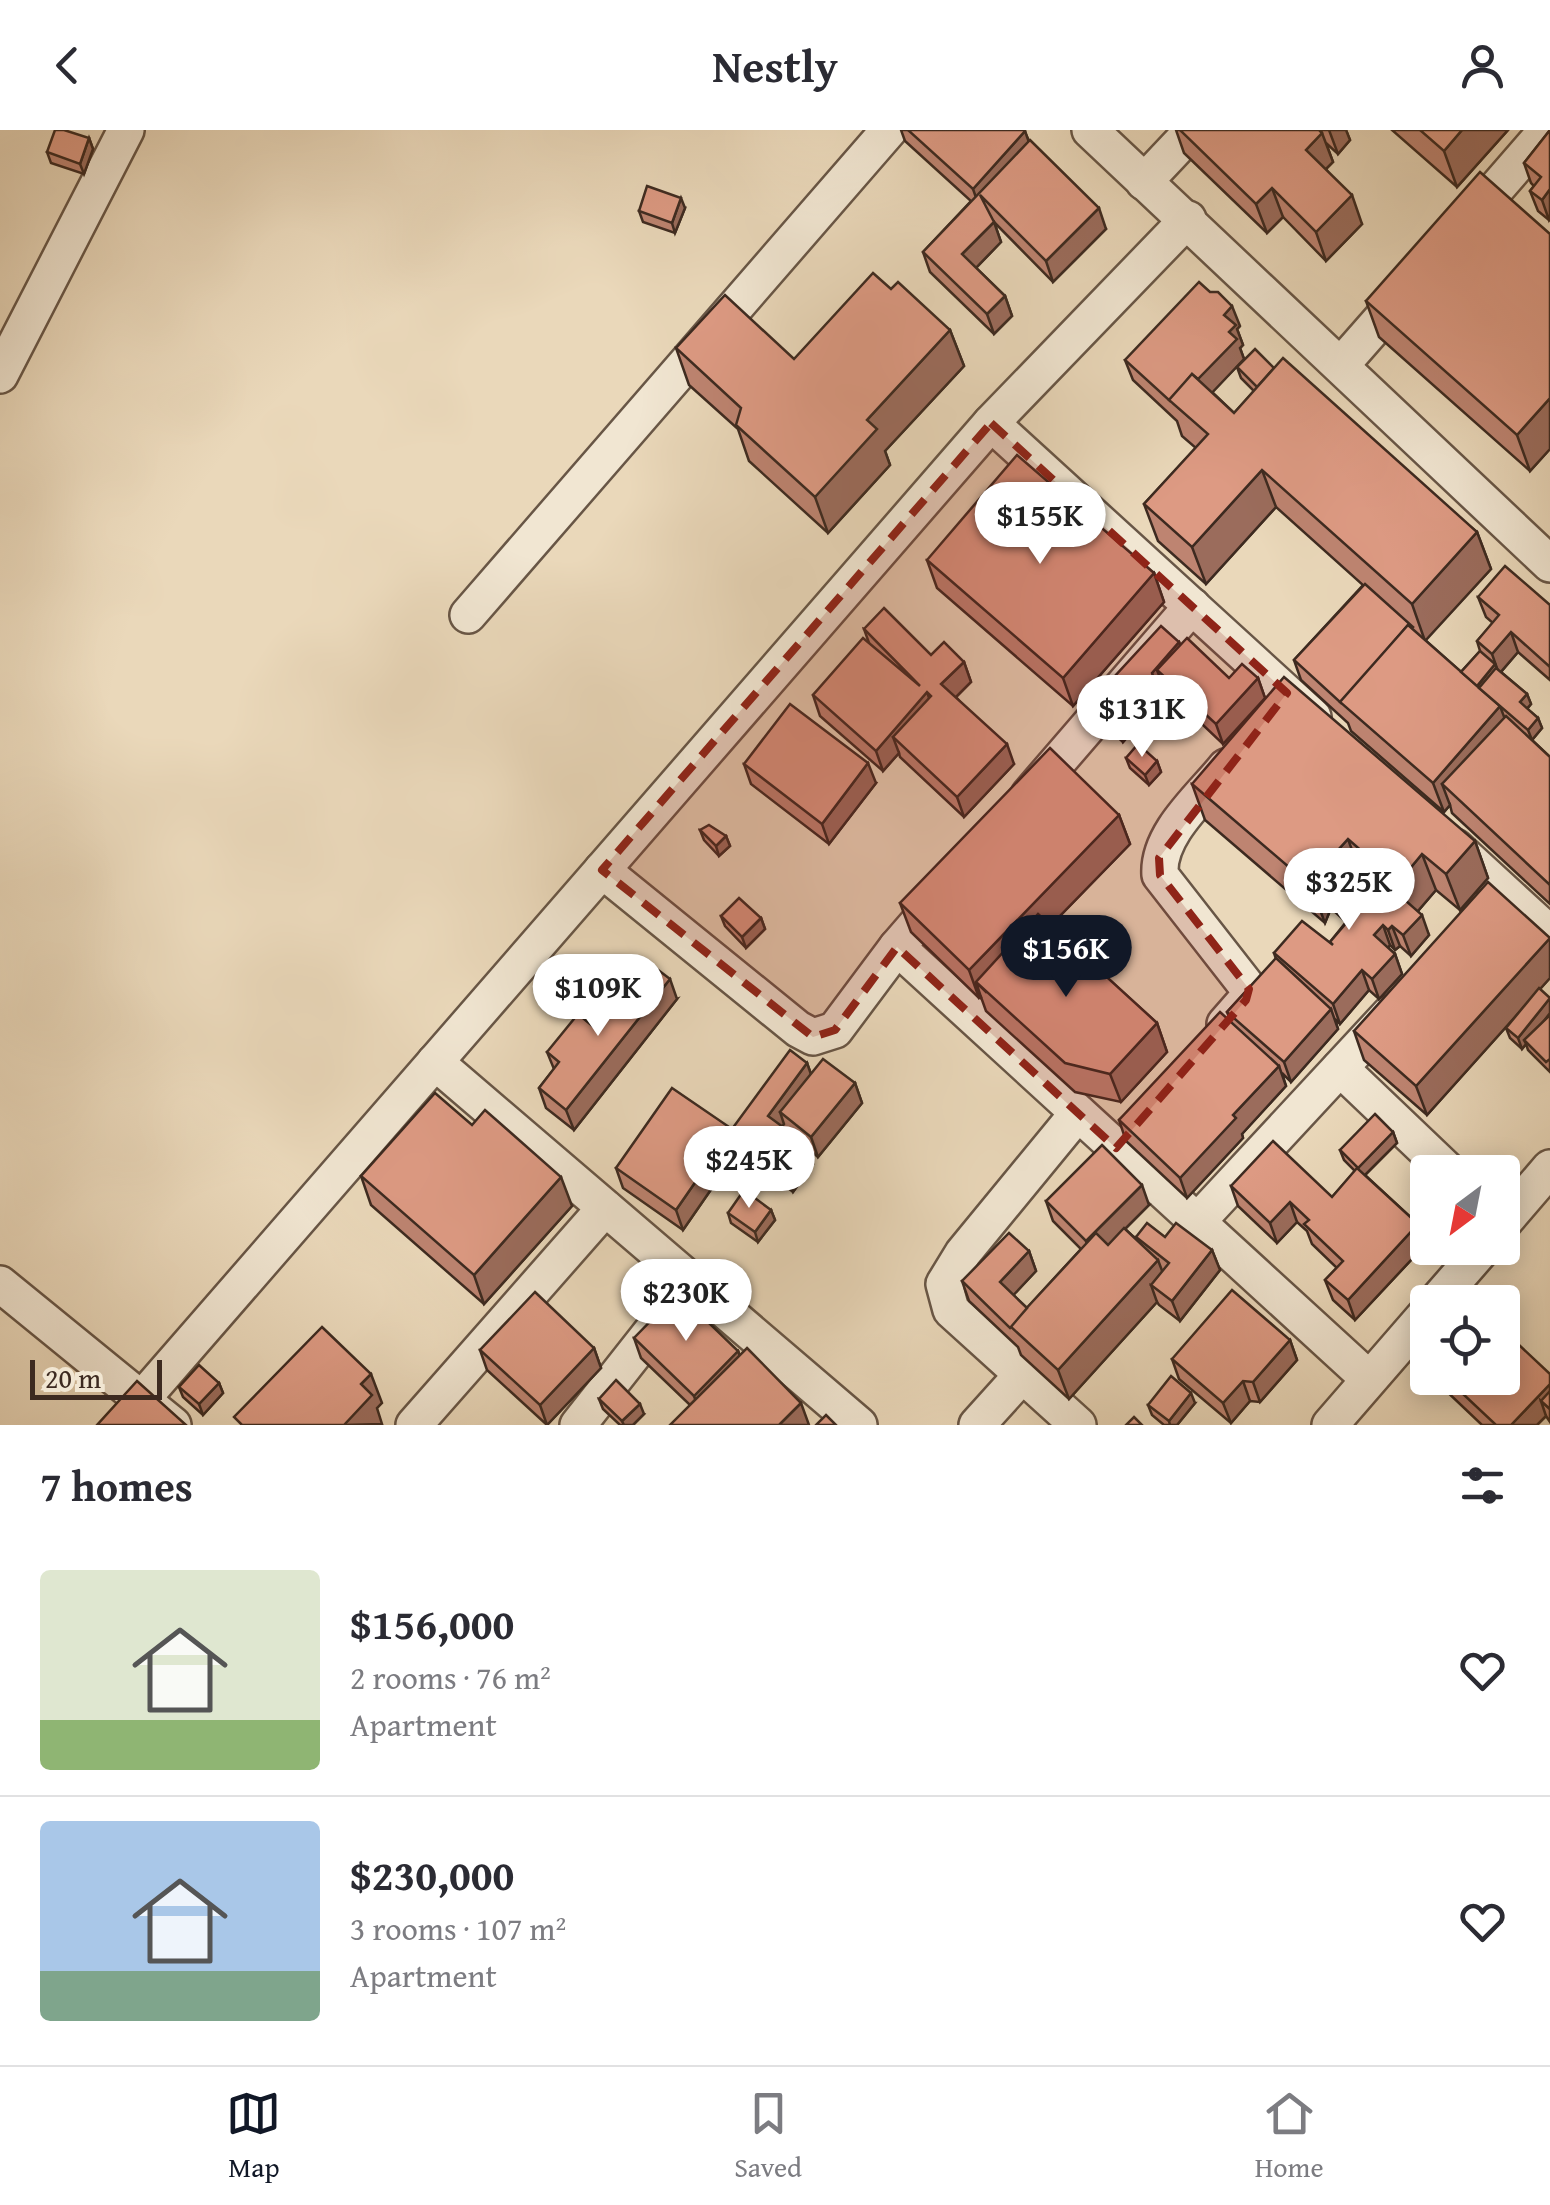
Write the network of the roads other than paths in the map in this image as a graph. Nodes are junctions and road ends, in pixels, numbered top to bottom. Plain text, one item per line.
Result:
1 (126, 130) edge
2 (889, 130) edge
3 (1090, 130) edge
4 (1193, 130) edge
5 (1547, 130) edge
6 (1144, 182) junction
7 (1494, 191) junction
8 (1522, 215) edge
9 (1188, 220) junction
10 (1342, 364) junction
11 (0, 375) edge
12 (991, 423) junction
13 (1550, 564) edge
14 (1192, 606) junction
15 (468, 615) dead end
16 (1287, 693) junction
17 (1330, 733) edge
18 (1012, 814) edge
19 (1432, 826) edge
20 (602, 870) junction
21 (961, 873) edge
22 (1504, 892) junction
23 (1479, 919) edge
24 (1550, 934) edge
25 (897, 947) junction
26 (1416, 987) edge
27 (1207, 1044) edge
28 (435, 1062) junction
29 (1340, 1068) junction
30 (1078, 1113) junction
31 (1142, 1118) edge
32 (1116, 1148) junction
33 (1430, 1155) edge
34 (1550, 1168) edge
35 (1520, 1203) edge
36 (605, 1208) junction
37 (1197, 1222) junction
38 (1468, 1265) edge
39 (692, 1282) junction
40 (0, 1284) edge
41 (1450, 1285) edge
42 (1410, 1332) edge
43 (1023, 1374) junction
44 (1369, 1379) junction
45 (142, 1398) junction
46 (173, 1425) edge
47 (414, 1425) edge
48 (578, 1425) edge
49 (859, 1425) edge
50 (977, 1425) edge
51 (1078, 1425) edge
52 (1330, 1425) edge

1 - 11 street
2 - 15 street
3 - 6 street
4 - 6 street
5 - 7 street
6 - 9 street
7 - 8 street
7 - 10 street
9 - 10 street
9 - 12 street
10 - 13 street
12 - 14 street
12 - 20 street
14 - 16 street
14 - 18 street
16 - 17 street
16 - 27 street
19 - 22 street
20 - 25 street
20 - 28 street
21 - 25 street
22 - 23 street
22 - 24 street
25 - 30 street
26 - 29 street
28 - 36 street
28 - 45 street
29 - 33 street
29 - 37 street
30 - 32 street
30 - 43 street
31 - 32 street
32 - 37 street
34 - 35 street
36 - 39 street
36 - 47 street
37 - 44 street
38 - 41 street
39 - 48 street
39 - 49 street
40 - 45 street
42 - 44 street
43 - 50 street
43 - 51 street
44 - 52 street
45 - 46 street

